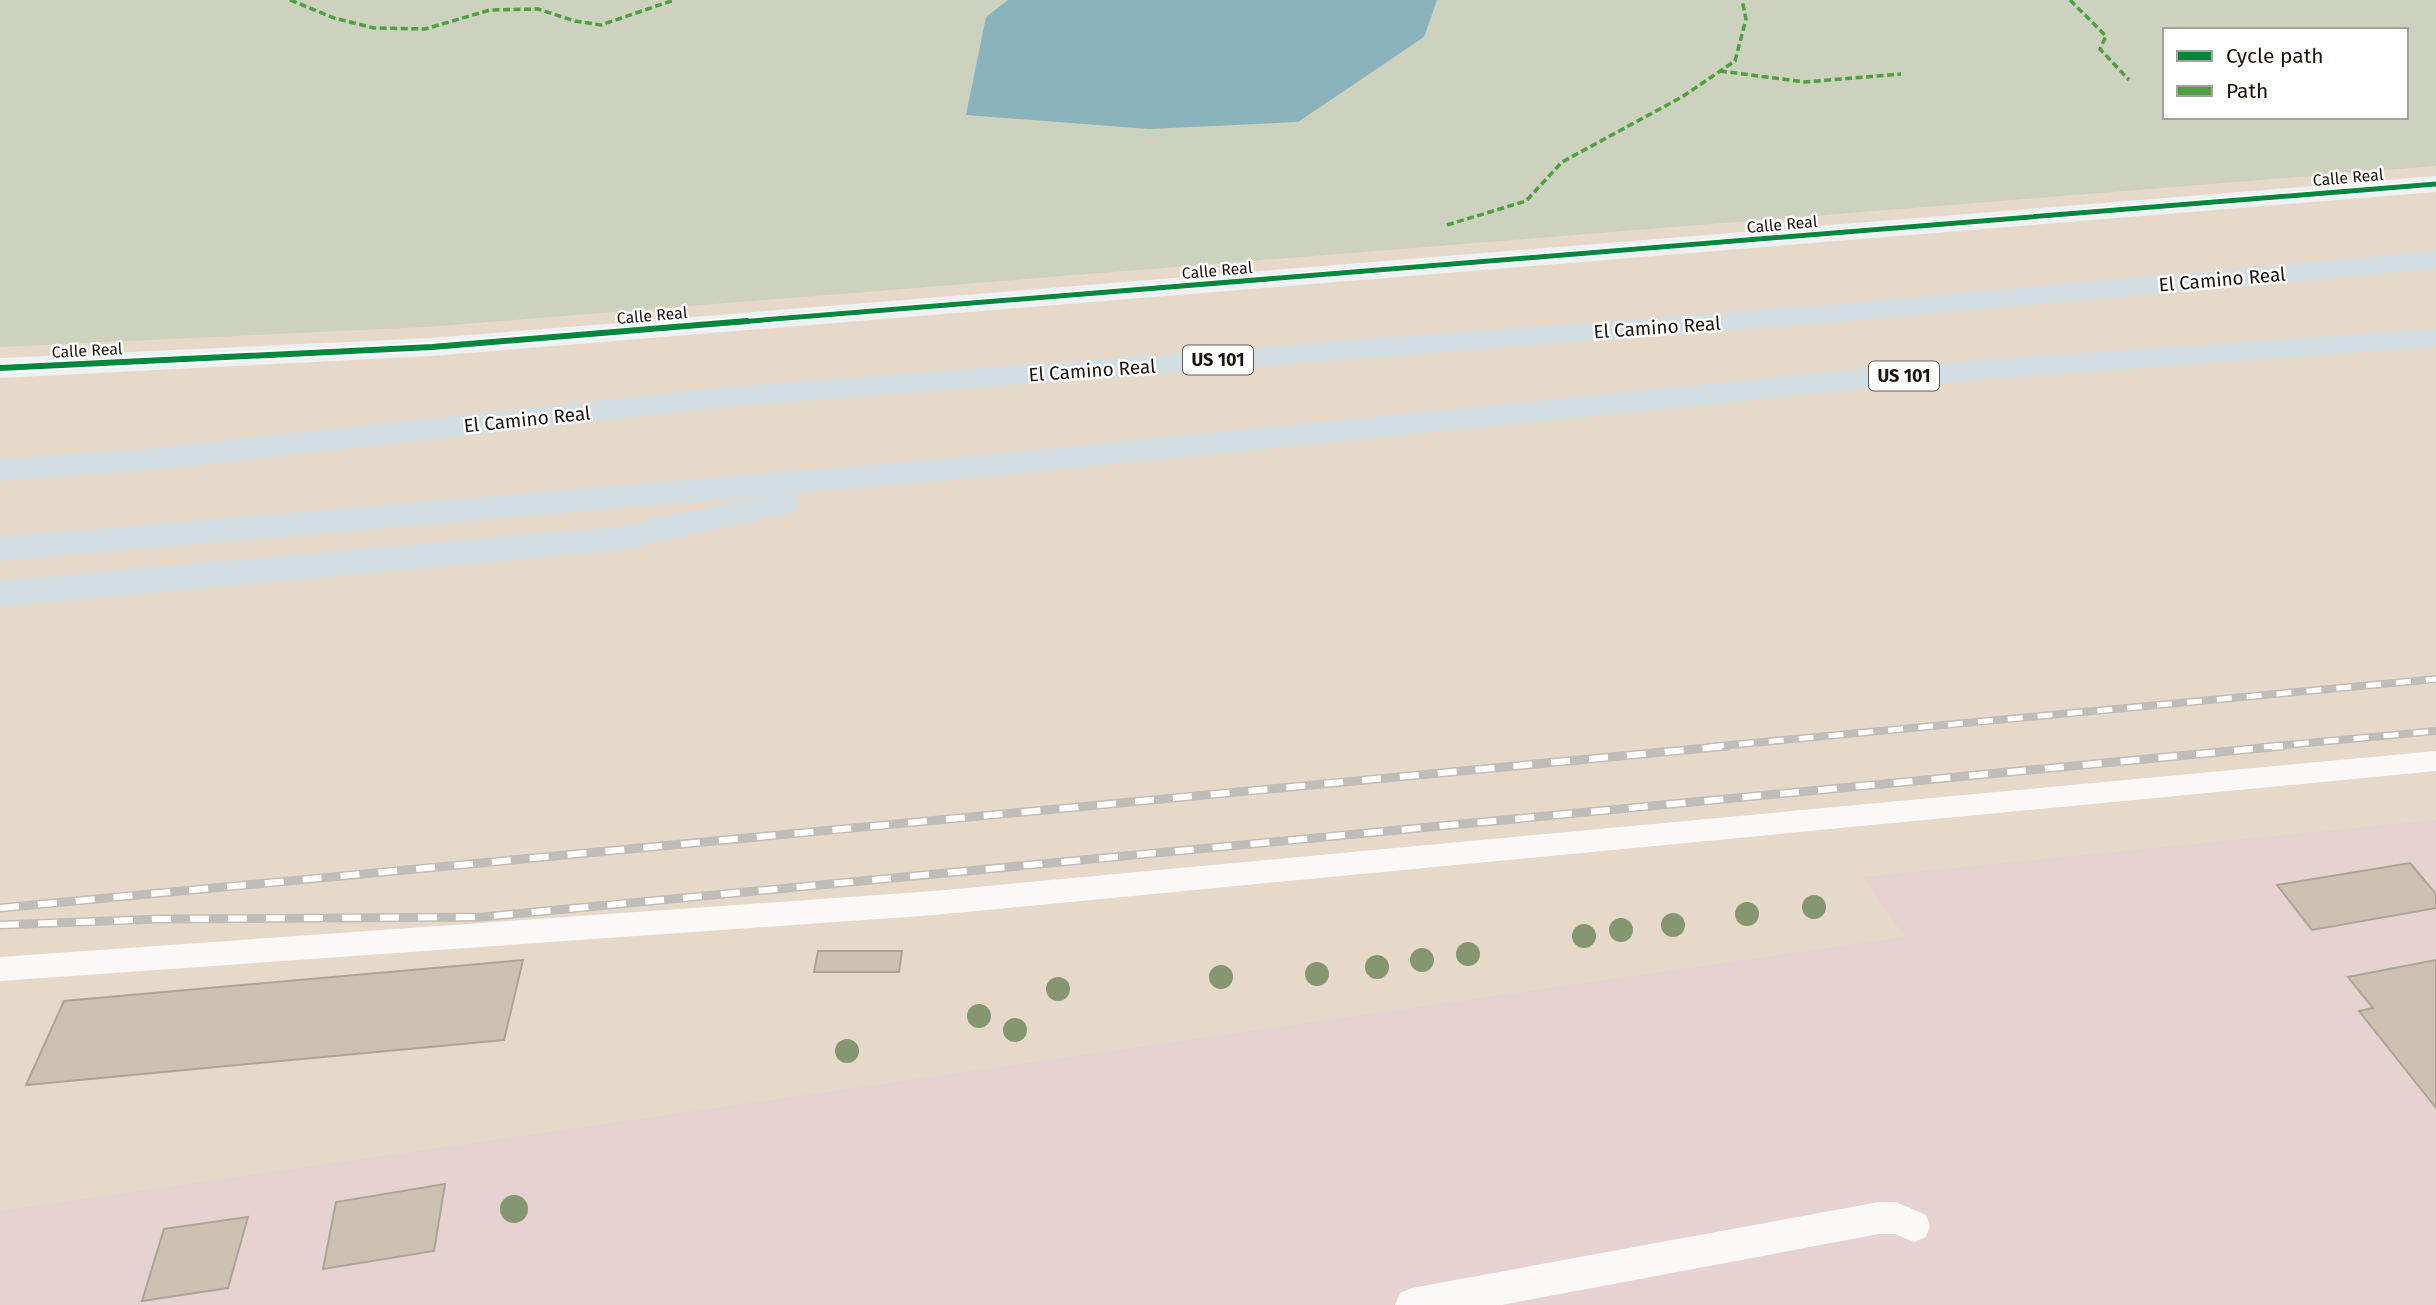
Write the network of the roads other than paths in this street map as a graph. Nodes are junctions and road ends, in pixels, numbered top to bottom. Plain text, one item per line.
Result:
1 (2436, 184) edge
2 (2436, 260) edge
3 (2436, 338) edge
4 (0, 368) edge
5 (956, 468) junction
6 (0, 471) edge
7 (0, 549) edge
8 (0, 594) edge
9 (2436, 761) edge
10 (0, 969) edge
11 (1914, 1227) dead end
12 (1412, 1305) edge

1 - 4 main road, Calle Real
2 - 6 highway, El Camino Real / US 101
3 - 5 highway, US 101
5 - 7 highway, US 101
5 - 8 highway
9 - 10 lane
11 - 12 lane

